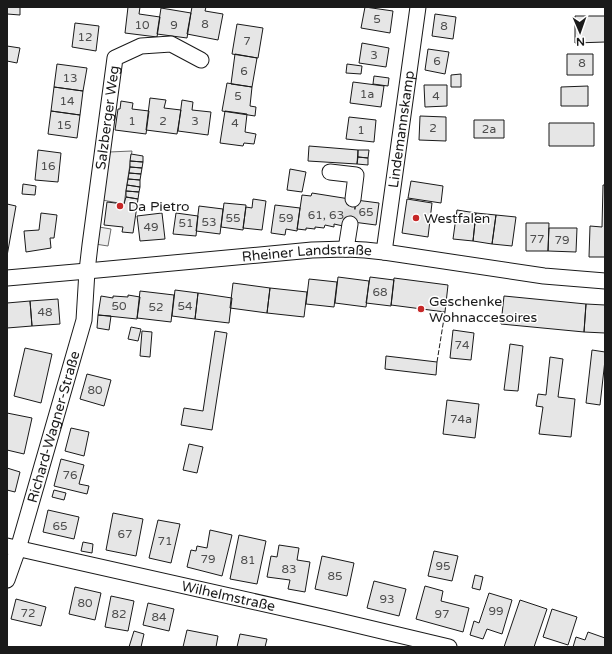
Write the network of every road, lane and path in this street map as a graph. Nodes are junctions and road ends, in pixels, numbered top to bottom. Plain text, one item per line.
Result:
1 (418, 7) edge
2 (201, 60) dead end
3 (330, 172) dead end
4 (353, 199) tunnel mouth
5 (350, 224) tunnel mouth
6 (346, 249) junction
7 (384, 252) junction
8 (87, 271) junction
9 (7, 278) edge
10 (605, 281) edge
11 (12, 548) edge
12 (7, 580) edge
13 (449, 647) edge

1 - 7 street, Lindemannskamp
2 - 8 street, Salzberger Weg
3 - 4 street
5 - 6 street
6 - 7 street, Rheiner Landstraße
6 - 8 street, Rheiner Landstraße
7 - 10 street, Rheiner Landstraße
8 - 9 street, Rheiner Landstraße
8 - 11 street, Richard-Wagner-Straße
11 - 12 street, Richard-Wagner-Straße
11 - 13 street, Wilhelmstraße

